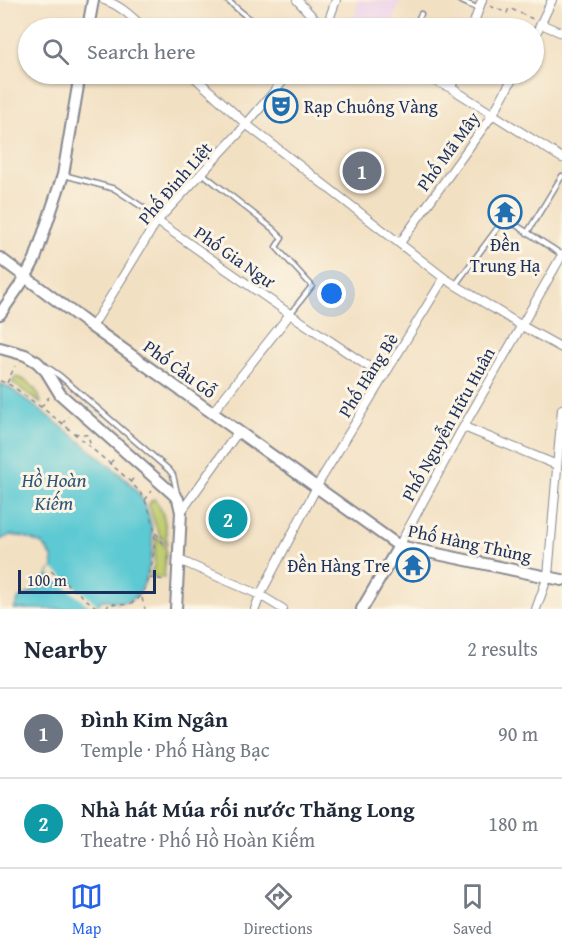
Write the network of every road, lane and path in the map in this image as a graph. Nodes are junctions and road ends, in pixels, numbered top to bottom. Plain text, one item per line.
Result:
1 (93, 0) edge
2 (104, 0) edge
3 (227, 0) edge
4 (297, 0) edge
5 (336, 0) edge
6 (459, 0) edge
7 (552, 0) edge
8 (481, 4) edge
9 (421, 14) dead end
10 (90, 18) edge
11 (133, 18) edge
12 (248, 18) edge
13 (315, 18) edge
14 (329, 18) edge
15 (419, 18) edge
16 (532, 18) edge
17 (544, 18) edge
18 (544, 25) edge
19 (562, 33) edge
20 (78, 84) edge
21 (202, 84) edge
22 (280, 84) edge
23 (442, 84) edge
24 (452, 84) edge
25 (510, 84) edge
26 (451, 88) junction
27 (494, 114) junction
28 (246, 124) junction
29 (562, 158) edge
30 (202, 173) junction
31 (63, 175) junction
32 (562, 176) edge
33 (158, 221) junction
34 (527, 233) junction
35 (400, 243) junction
36 (562, 255) edge
37 (0, 258) edge
38 (25, 278) junction
39 (444, 278) junction
40 (455, 285) junction
41 (290, 314) junction
42 (0, 315) edge
43 (522, 326) junction
44 (92, 327) junction
45 (0, 348) edge
46 (562, 348) edge
47 (15, 366) dead end
48 (384, 377) junction
49 (0, 381) edge
50 (7, 383) junction
51 (50, 396) dead end
52 (41, 407) junction
53 (562, 409) edge
54 (212, 413) junction
55 (69, 416) dead end
56 (62, 424) junction
57 (464, 427) junction
58 (238, 432) junction
59 (73, 433) junction
60 (91, 448) junction
61 (115, 458) dead end
62 (110, 463) junction
63 (557, 465) junction
64 (136, 476) dead end
65 (130, 482) junction
66 (317, 487) junction
67 (152, 491) dead end
68 (144, 500) junction
69 (181, 512) junction
70 (155, 533) junction
71 (168, 546) dead end
72 (399, 546) junction
73 (179, 560) junction
74 (51, 571) dead end
75 (548, 576) junction
76 (148, 578) junction
77 (166, 580) dead end
78 (562, 580) edge
79 (260, 596) junction
80 (141, 597) junction
81 (108, 605) junction
82 (97, 608) edge
83 (106, 609) edge
84 (113, 609) edge
85 (145, 609) edge
86 (176, 609) edge
87 (255, 609) edge
88 (283, 609) edge
89 (362, 609) edge
90 (536, 609) edge

1 - 10 street
2 - 11 street
3 - 12 lane
4 - 13 street
5 - 14 street
6 - 8 lane
7 - 17 street
8 - 16 path
9 - 15 lane
18 - 19 street
20 - 31 street
21 - 28 street
22 - 28 street, Phố Đinh Liệt
23 - 26 street
24 - 26 street
25 - 27 street, Phố Mã Mây
26 - 27 street
27 - 29 street
27 - 35 street, Phố Mã Mây
28 - 30 street, Phố Đinh Liệt
28 - 35 street
30 - 33 street, Phố Đinh Liệt
30 - 41 lane
31 - 33 lane, Phố Gia Ngư
31 - 38 street
32 - 34 lane
33 - 41 street, Phố Gia Ngư
33 - 44 street, Phố Đinh Liệt
34 - 36 lane
34 - 40 lane
35 - 39 street
36 - 43 street, Phố Nguyễn Hữu Huân
37 - 38 street, Phố Cầu Gỗ
38 - 42 street
38 - 44 street, Phố Cầu Gỗ
39 - 40 street
39 - 48 street, Phố Hàng Bè
40 - 43 street
41 - 48 street, Phố Gia Ngư
41 - 54 street
43 - 46 street
43 - 57 street, Phố Nguyễn Hữu Huân
44 - 54 street, Phố Cầu Gỗ
45 - 69 street
47 - 50 path
48 - 66 street, Phố Hàng Bè
49 - 50 path
50 - 52 path
51 - 52 path
52 - 56 path
53 - 63 street
54 - 58 street, Phố Cầu Gỗ
55 - 56 path
56 - 59 path
57 - 63 street
57 - 72 street, Phố Nguyễn Hữu Huân
58 - 66 street, Phố Cầu Gỗ
58 - 69 street
59 - 60 path
59 - 60 path
60 - 62 path
61 - 62 path
62 - 65 path
63 - 75 street
64 - 65 path
65 - 68 path
66 - 72 street, Phố Hàng Thùng
66 - 79 street, Phố Hàng Bè
67 - 68 path
68 - 70 path
69 - 73 street
70 - 71 path
70 - 76 path
72 - 75 street, Phố Hàng Thùng
72 - 89 street, Phố Nguyễn Hữu Huân
73 - 79 street
73 - 86 street
74 - 82 path
75 - 78 street, Phố Hàng Thùng
75 - 90 street
76 - 77 path
76 - 80 path
79 - 87 street, Phố Hàng Bè
79 - 88 street
80 - 81 path
80 - 85 path
81 - 83 path
81 - 84 path

